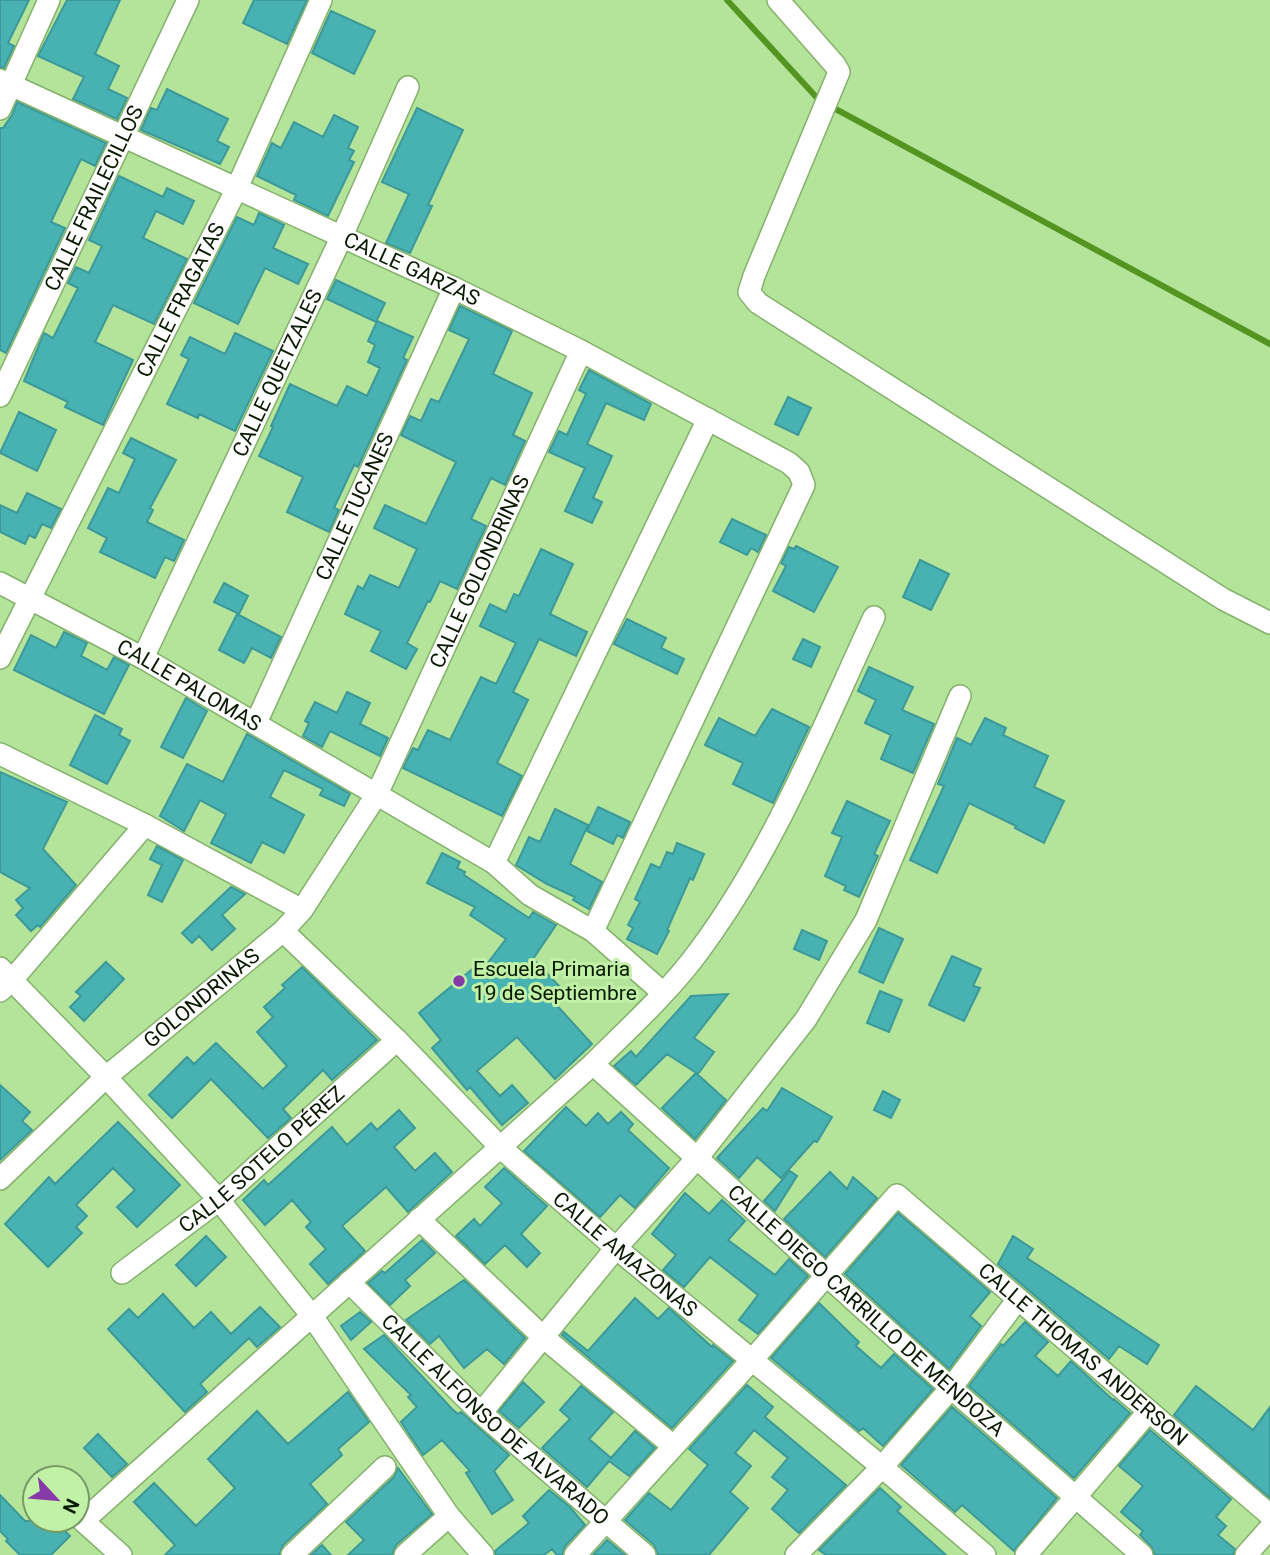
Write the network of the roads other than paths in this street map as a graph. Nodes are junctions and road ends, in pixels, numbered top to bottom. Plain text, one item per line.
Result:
1 (49, 0) edge
2 (188, 0) edge
3 (321, 0) edge
4 (778, 0) edge
5 (5, 83) edge
6 (408, 87) dead end
7 (0, 108) edge
8 (124, 136) junction
9 (237, 188) junction
10 (342, 236) junction
11 (454, 288) junction
12 (581, 351) junction
13 (0, 396) edge
14 (708, 419) junction
15 (0, 583) edge
16 (32, 598) junction
17 (874, 617) dead end
18 (1270, 623) edge
19 (0, 658) edge
20 (142, 658) junction
21 (960, 696) dead end
22 (256, 723) junction
23 (0, 754) edge
24 (377, 794) junction
25 (145, 825) junction
26 (494, 863) junction
27 (302, 910) junction
28 (283, 931) junction
29 (593, 931) junction
30 (4, 980) edge
31 (662, 992) junction
32 (397, 1040) junction
33 (593, 1064) junction
34 (106, 1077) junction
35 (499, 1147) junction
36 (698, 1157) junction
37 (0, 1179) edge
38 (219, 1200) junction
39 (419, 1219) junction
40 (616, 1248) junction
41 (122, 1273) dead end
42 (827, 1273) junction
43 (349, 1282) junction
44 (1018, 1299) junction
45 (312, 1316) junction
46 (542, 1336) junction
47 (752, 1360) junction
48 (951, 1388) junction
49 (1149, 1411) junction
50 (481, 1413) junction
51 (673, 1446) junction
52 (385, 1467) dead end
53 (882, 1467) junction
54 (1076, 1496) junction
55 (1270, 1514) edge
56 (449, 1516) junction
57 (606, 1522) junction
58 (1270, 1528) edge
59 (800, 1554) edge
60 (121, 1555) edge
61 (292, 1555) edge
62 (405, 1555) edge
63 (483, 1555) edge
64 (575, 1555) edge
65 (645, 1555) edge
66 (985, 1555) edge
67 (1026, 1555) edge
68 (1142, 1555) edge
69 (1246, 1555) edge

1 - 5 street
2 - 8 street, CALLE FRAILECILLOS
3 - 9 street, CALLE FRAGATAS
4 - 18 street
5 - 7 street
5 - 8 street, CALLE GARZAS
6 - 10 street, CALLE QUETZALES
8 - 9 street, CALLE GARZAS
8 - 13 street, CALLE FRAILECILLOS
9 - 10 street, CALLE GARZAS
9 - 16 street, CALLE FRAGATAS
10 - 11 street, CALLE GARZAS
10 - 20 street, CALLE QUETZALES
11 - 12 street, CALLE GARZAS
11 - 22 street, CALLE TUCANES
12 - 14 street, CALLE GARZAS
12 - 24 street, CALLE GOLONDRINAS
14 - 26 street
14 - 29 street, CALLE GARZAS
15 - 16 street, CALLE PALOMAS
16 - 19 street, CALLE FRAGATAS
16 - 20 street, CALLE PALOMAS
17 - 31 street
20 - 22 street, CALLE PALOMAS
21 - 36 street
22 - 24 street, CALLE PALOMAS
23 - 25 street
24 - 26 street, CALLE PALOMAS
24 - 27 street, GOLONDRINAS
25 - 27 street
25 - 30 street
26 - 29 street, CALLE PALOMAS
27 - 28 street, GOLONDRINAS
28 - 32 street, CALLE AMAZONAS
28 - 34 street, GOLONDRINAS
29 - 31 street, CALLE PALOMAS
30 - 34 street
31 - 33 street
32 - 35 street, CALLE AMAZONAS
32 - 38 street, CALLE SOTELO PÉREZ
33 - 35 street
33 - 36 street, CALLE DIEGO CARRILLO DE MENDOZA
34 - 37 street, GOLONDRINAS
34 - 38 street
35 - 39 street
35 - 40 street, CALLE AMAZONAS
36 - 40 street
36 - 42 street, CALLE DIEGO CARRILLO DE MENDOZA
38 - 41 street, CALLE SOTELO PÉREZ
38 - 45 street
39 - 43 street
39 - 46 street
40 - 46 street
40 - 47 street, CALLE AMAZONAS
42 - 44 street, CALLE THOMAS ANDERSON
42 - 47 street
42 - 48 street, CALLE DIEGO CARRILLO DE MENDOZA
43 - 45 street
43 - 50 street, CALLE ALFONSO DE ALVARADO
44 - 48 street
44 - 49 street, CALLE THOMAS ANDERSON
45 - 56 street
45 - 60 street
46 - 50 street
46 - 51 street
47 - 51 street
47 - 53 street, CALLE AMAZONAS
48 - 53 street
48 - 54 street, CALLE DIEGO CARRILLO DE MENDOZA
49 - 54 street
49 - 55 street, CALLE THOMAS ANDERSON
50 - 57 street, CALLE ALFONSO DE ALVARADO
51 - 57 street
52 - 61 street
53 - 59 street
53 - 66 street, CALLE AMAZONAS
54 - 67 street
54 - 68 street, CALLE DIEGO CARRILLO DE MENDOZA
56 - 62 street
56 - 63 street
57 - 64 street
57 - 65 street, CALLE ALFONSO DE ALVARADO
58 - 69 street

